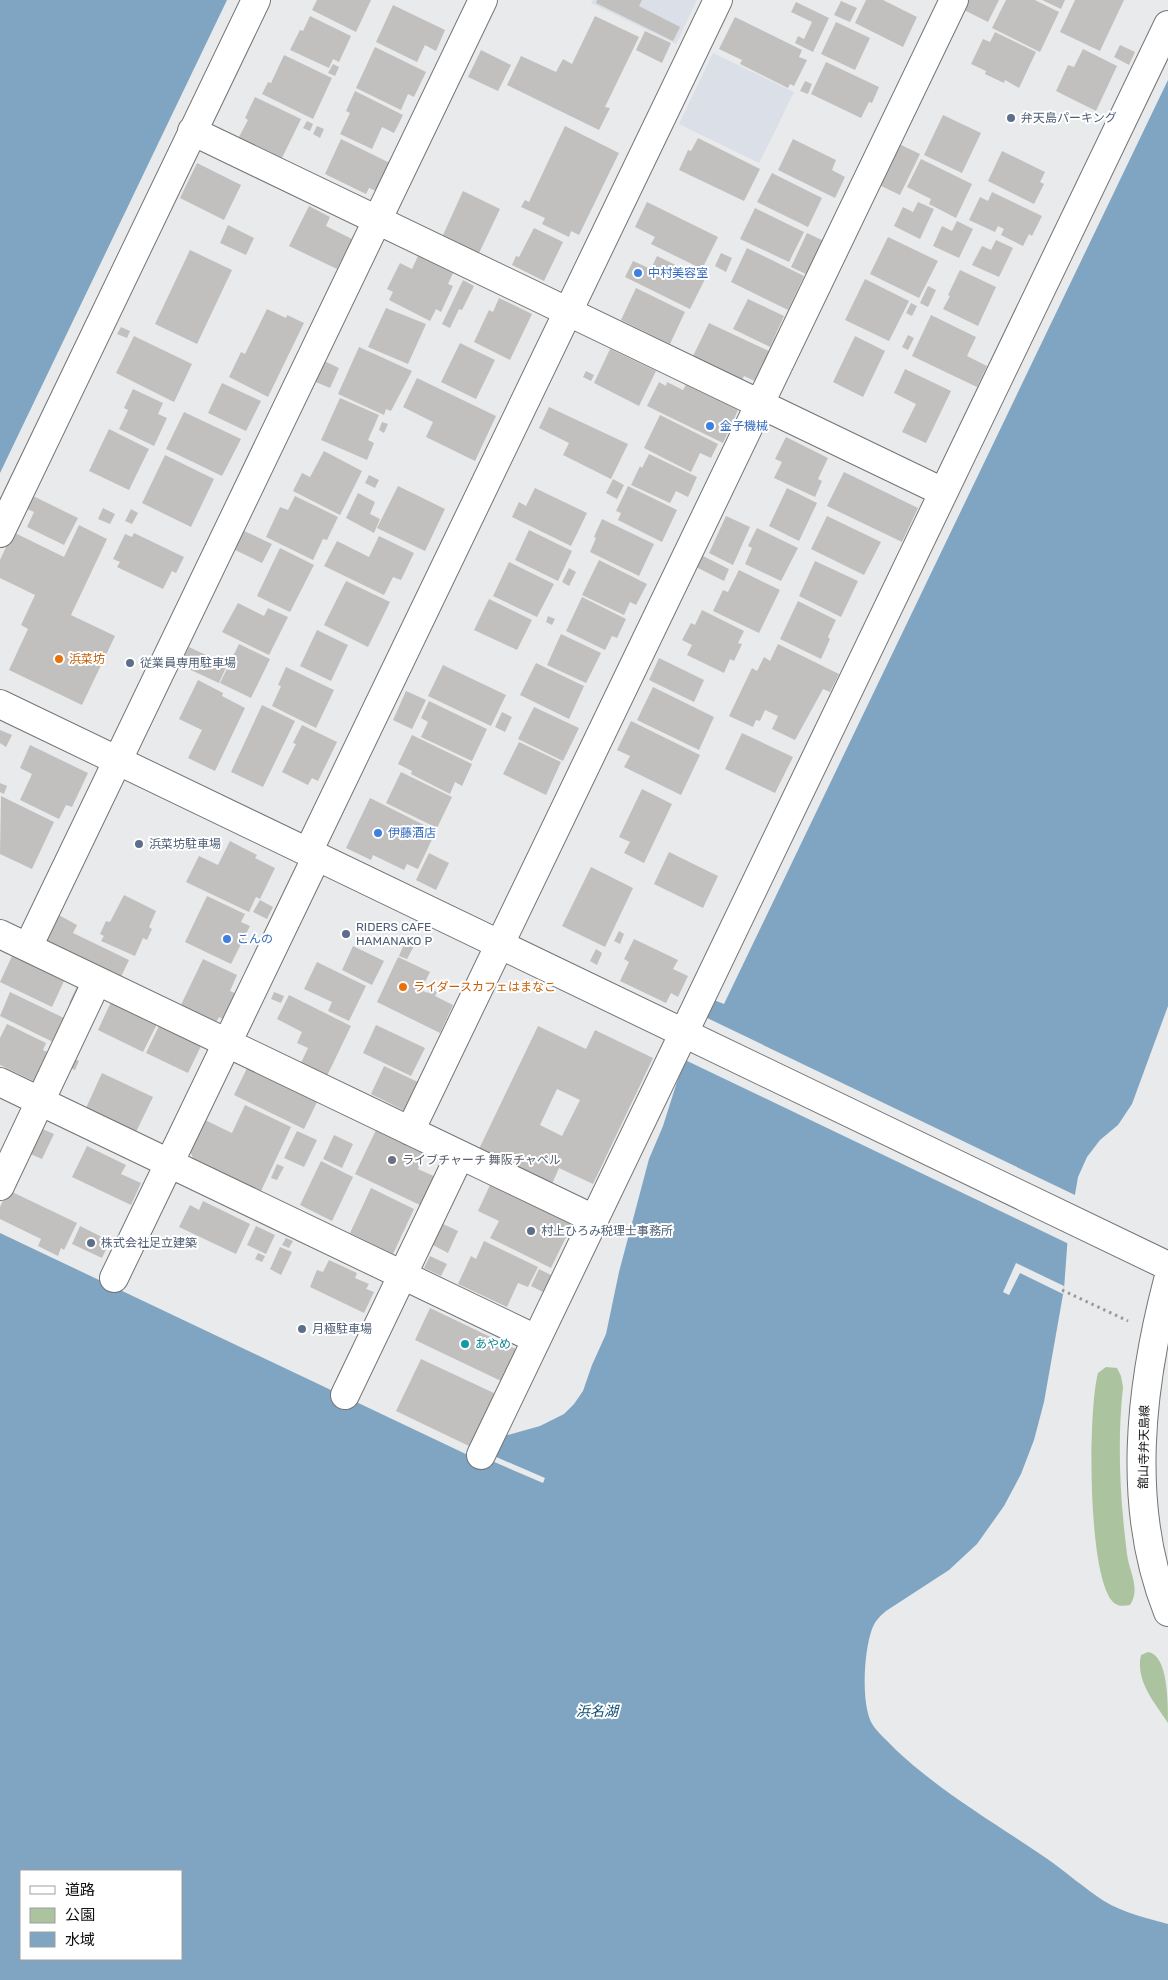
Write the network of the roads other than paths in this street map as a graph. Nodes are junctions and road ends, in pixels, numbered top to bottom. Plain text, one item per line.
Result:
1 (256, 0) edge
2 (483, 0) edge
3 (718, 0) edge
4 (954, 0) edge
5 (1168, 25) edge
6 (192, 131) junction
7 (377, 220) junction
8 (568, 312) junction
9 (760, 404) junction
10 (943, 492) junction
11 (0, 533) edge
12 (0, 704) edge
13 (117, 761) junction
14 (312, 854) junction
15 (0, 934) edge
16 (500, 944) junction
17 (28, 947) junction
18 (98, 981) junction
19 (687, 1034) junction
20 (227, 1043) junction
21 (0, 1082) edge
22 (40, 1101) junction
23 (410, 1131) junction
24 (460, 1155) junction
25 (169, 1163) junction
26 (0, 1186) edge
27 (594, 1219) junction
28 (1158, 1261) edge
29 (402, 1276) junction
30 (114, 1278) dead end
31 (1168, 1280) edge
32 (536, 1339) junction
33 (345, 1395) dead end
34 (480, 1455) dead end
35 (1167, 1609) edge

1 - 6 street
2 - 7 street
3 - 8 street
4 - 9 street
5 - 10 street
6 - 7 street
6 - 11 street
7 - 8 street
7 - 13 street
8 - 9 street
8 - 14 street
9 - 10 street
9 - 16 street
10 - 19 street
12 - 13 street
13 - 14 street
13 - 17 street
14 - 16 street
14 - 20 street
15 - 17 street
16 - 19 street
16 - 23 street
17 - 18 street
18 - 20 street
18 - 22 street
19 - 27 street
19 - 28 street
20 - 23 street
20 - 25 street
21 - 22 street
22 - 25 street
22 - 26 street
23 - 24 street
24 - 27 street
24 - 29 street
25 - 29 street
25 - 30 street
27 - 32 street
29 - 32 street
29 - 33 street
31 - 35 street, 舘山寺弁天島線
32 - 34 street

